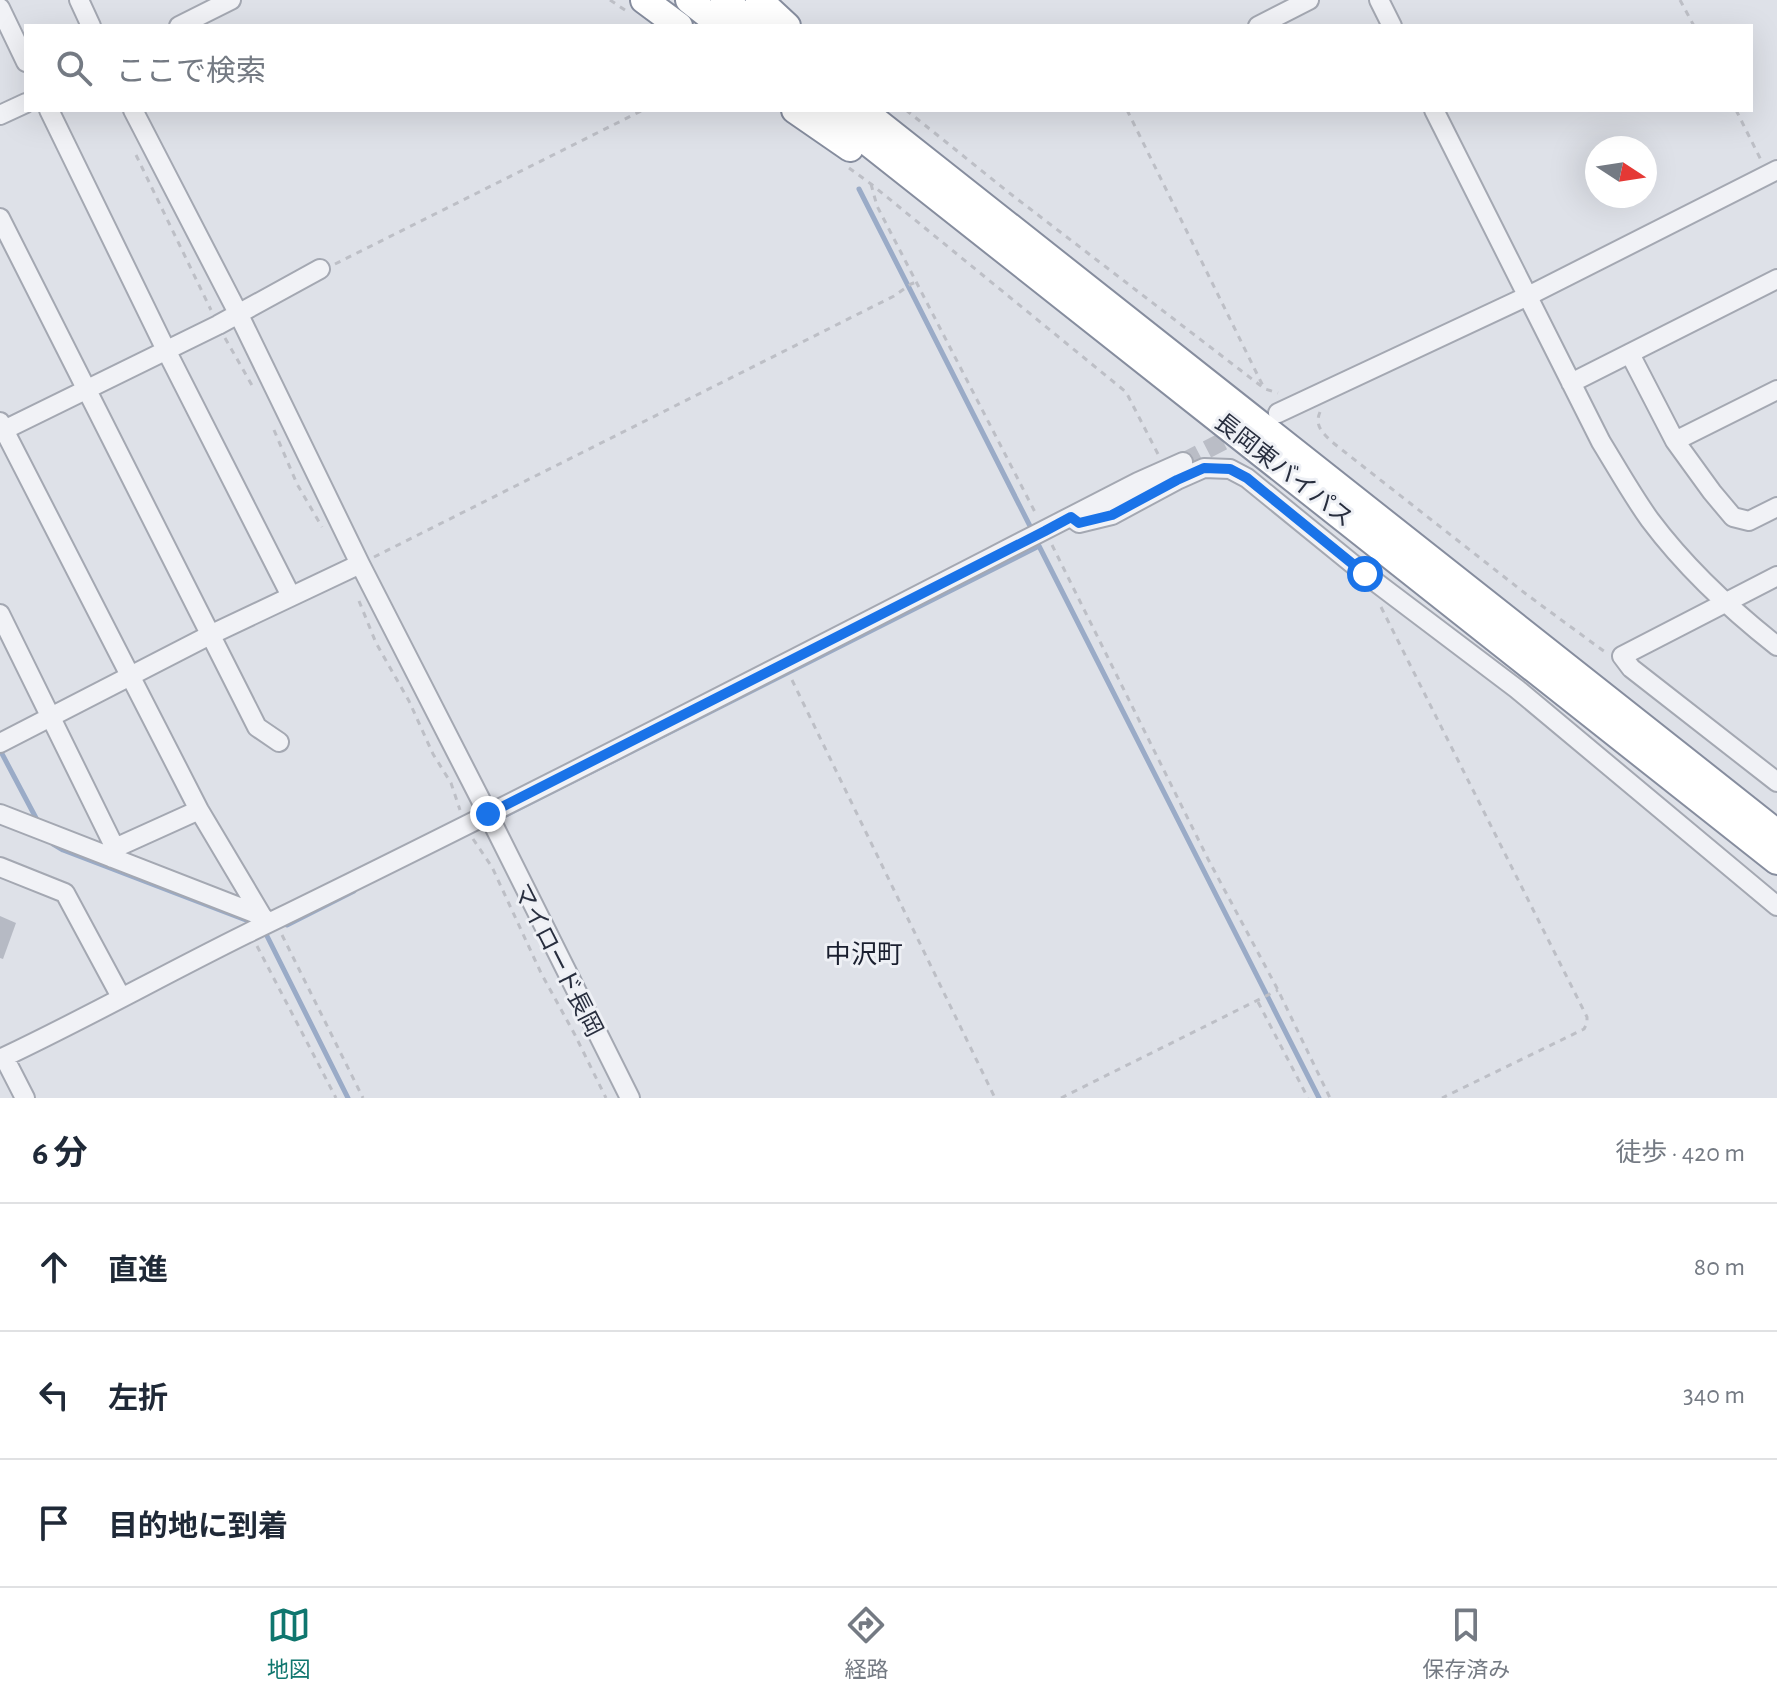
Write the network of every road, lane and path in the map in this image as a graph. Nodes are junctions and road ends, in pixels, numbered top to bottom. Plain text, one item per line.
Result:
1 (79, 0) edge
2 (231, 0) edge
3 (644, 0) edge
4 (689, 0) edge
5 (724, 0) edge
6 (759, 0) edge
7 (1309, 0) edge
8 (1379, 0) edge
9 (1680, 0) edge
10 (0, 8) edge
11 (90, 24) edge
12 (183, 24) edge
13 (676, 24) edge
14 (719, 24) edge
15 (754, 24) edge
16 (785, 24) edge
17 (1262, 24) edge
18 (1391, 24) edge
19 (1693, 24) edge
20 (24, 58) edge
21 (24, 104) edge
22 (50, 112) edge
23 (134, 112) edge
24 (639, 112) edge
25 (798, 112) edge
26 (830, 112) edge
27 (865, 112) edge
28 (889, 112) edge
29 (908, 112) edge
30 (1128, 112) edge
31 (1435, 112) edge
32 (1737, 112) edge
33 (0, 115) edge
34 (134, 152) dead end
35 (845, 165) dead end
36 (1773, 173) edge
37 (871, 184) junction
38 (0, 218) edge
39 (320, 269) joint
40 (1777, 279) edge
41 (914, 283) junction
42 (1528, 296) junction
43 (1076, 307) junction
44 (238, 313) junction
45 (215, 318) dead end
46 (224, 335) dead end
47 (166, 350) junction
48 (1630, 354) junction
49 (1571, 383) junction
50 (1265, 389) junction
51 (1777, 390) edge
52 (86, 391) junction
53 (1289, 393) dead end
54 (258, 394) dead end
55 (1323, 406) dead end
56 (1278, 413) dead end
57 (270, 419) dead end
58 (1, 428) edge
59 (1675, 441) junction
60 (1183, 462) tunnel mouth
61 (1157, 463) dead end
62 (1327, 477) junction
63 (1777, 507) edge
64 (1071, 517) junction
65 (1045, 531) junction
66 (325, 532) dead end
67 (360, 564) junction
68 (1777, 576) edge
69 (291, 596) junction
70 (358, 599) dead end
71 (1379, 602) dead end
72 (1724, 602) junction
73 (0, 614) edge
74 (210, 635) junction
75 (1777, 646) edge
76 (1622, 656) junction
77 (790, 676) dead end
78 (130, 677) junction
79 (50, 717) junction
80 (279, 742) dead end
81 (0, 743) edge
82 (1777, 782) edge
83 (199, 810) junction
84 (461, 811) dead end
85 (0, 814) edge
86 (491, 819) junction
87 (1777, 833) edge
88 (473, 840) dead end
89 (114, 853) junction
90 (1777, 861) edge
91 (0, 867) edge
92 (1777, 906) edge
93 (269, 920) junction
94 (250, 932) junction
95 (1276, 992) junction
96 (121, 997) junction
97 (1260, 1000) junction
98 (2, 1058) edge
99 (25, 1098) edge
100 (336, 1098) edge
101 (363, 1098) edge
102 (606, 1098) edge
103 (630, 1098) edge
104 (995, 1098) edge
105 (1061, 1098) edge
106 (1308, 1098) edge
107 (1330, 1098) edge
108 (1442, 1098) edge

1 - 11 street
2 - 12 street
3 - 13 highway
4 - 14 highway
5 - 15 highway
6 - 16 highway
7 - 17 street
8 - 18 street
9 - 19 path
10 - 20 street
21 - 33 street
22 - 47 street
23 - 44 street
24 - 39 path
25 - 43 highway
26 - 43 highway, 長岡東バイパス
27 - 62 highway, 長岡東バイパス
28 - 62 highway
29 - 50 path
30 - 50 path
31 - 42 street
32 - 36 path
34 - 45 path
35 - 37 path
36 - 42 street
37 - 41 path
37 - 61 path
38 - 52 street
39 - 44 street
40 - 48 street
41 - 65 path
41 - 67 path
42 - 49 street
42 - 56 street
43 - 90 highway, 長岡東バイパス
44 - 47 street
44 - 67 street
46 - 54 path
47 - 52 street
47 - 69 street
48 - 49 street
48 - 59 street
49 - 72 street
50 - 53 path
51 - 59 street
52 - 58 street
52 - 74 street
55 - 76 path
57 - 66 path
58 - 78 street
59 - 63 street
60 - 64 street
62 - 87 highway, 長岡東バイパス
64 - 65 street
64 - 92 street
65 - 86 street
65 - 95 path
67 - 69 street
67 - 86 street
68 - 72 street
69 - 74 street
70 - 84 path
71 - 108 path
72 - 75 street
72 - 76 street
73 - 79 street
74 - 78 street
74 - 80 street
76 - 82 street
77 - 104 path
78 - 79 street
78 - 83 street
79 - 81 street
79 - 89 street
83 - 89 street
83 - 93 street
85 - 89 street
86 - 93 street
86 - 103 street
88 - 102 path, マイロード長岡
89 - 93 street
91 - 96 street
93 - 94 street
93 - 101 path
94 - 96 street
94 - 100 path
95 - 97 path
95 - 107 path
96 - 98 street
97 - 105 path
97 - 106 path
98 - 99 street

